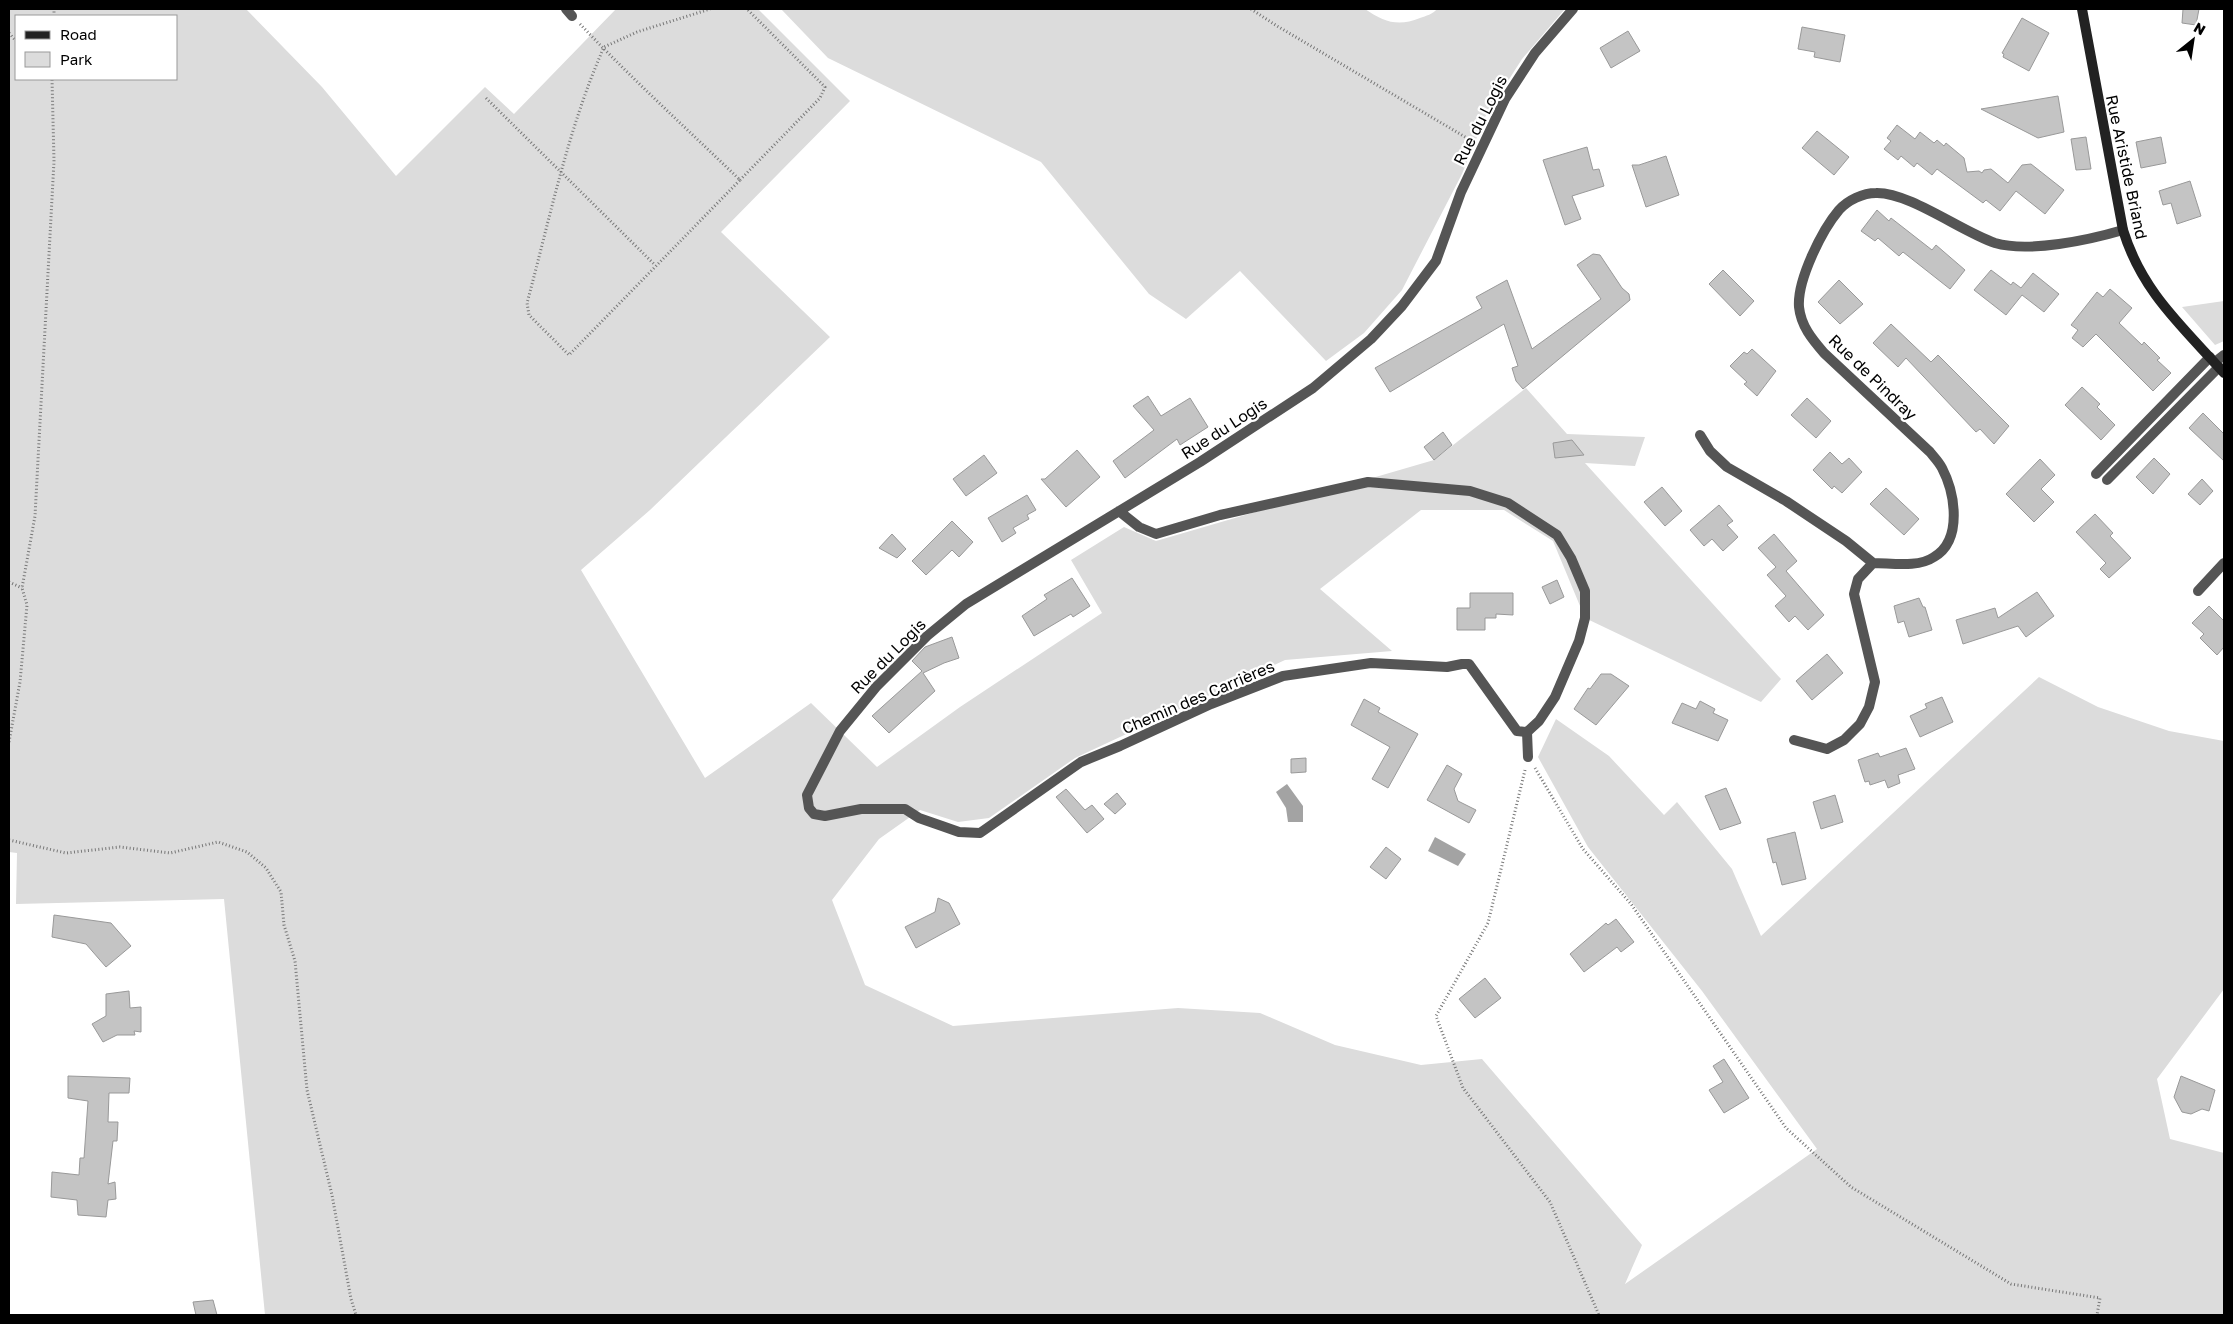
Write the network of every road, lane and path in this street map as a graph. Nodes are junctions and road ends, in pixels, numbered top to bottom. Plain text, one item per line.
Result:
1 (710, 9) edge
2 (747, 9) edge
3 (1252, 9) edge
4 (1573, 9) edge
5 (2082, 9) edge
6 (569, 12) edge
7 (604, 48) junction
8 (52, 80) edge
9 (486, 98) dead end
10 (1481, 147) junction
11 (562, 173) junction
12 (740, 180) junction
13 (2123, 230) junction
14 (655, 265) junction
15 (2224, 355) edge
16 (2217, 365) edge
17 (1700, 435) dead end
18 (2096, 474) dead end
19 (2107, 480) dead end
20 (1119, 511) junction
21 (1873, 563) junction
22 (2224, 563) edge
23 (9, 582) edge
24 (22, 588) junction
25 (2198, 591) dead end
26 (1526, 732) junction
27 (1794, 740) dead end
28 (9, 742) edge
29 (1528, 757) junction
30 (808, 795) joint
31 (9, 840) edge
32 (356, 1315) edge
33 (1599, 1315) edge
34 (2097, 1315) edge

1 - 7 path
2 - 12 path
3 - 10 path
4 - 10 street, Rue du Logis
5 - 13 street, Rue Aristide Briand
6 - 7 path
7 - 11 path
7 - 12 path
8 - 24 path
9 - 11 path
10 - 20 street, Rue du Logis
11 - 14 path
11 - 14 path
12 - 14 path
13 - 16 street, Rue Aristide Briand
13 - 21 street, Rue de Pindray
15 - 16 street
16 - 18 street
16 - 19 street
17 - 21 street
20 - 26 street
20 - 30 street, Rue du Logis
21 - 27 street
22 - 25 street
23 - 24 path
24 - 28 path
26 - 29 street
26 - 30 street, Chemin des Carrières
29 - 33 path
29 - 34 path
31 - 32 path

